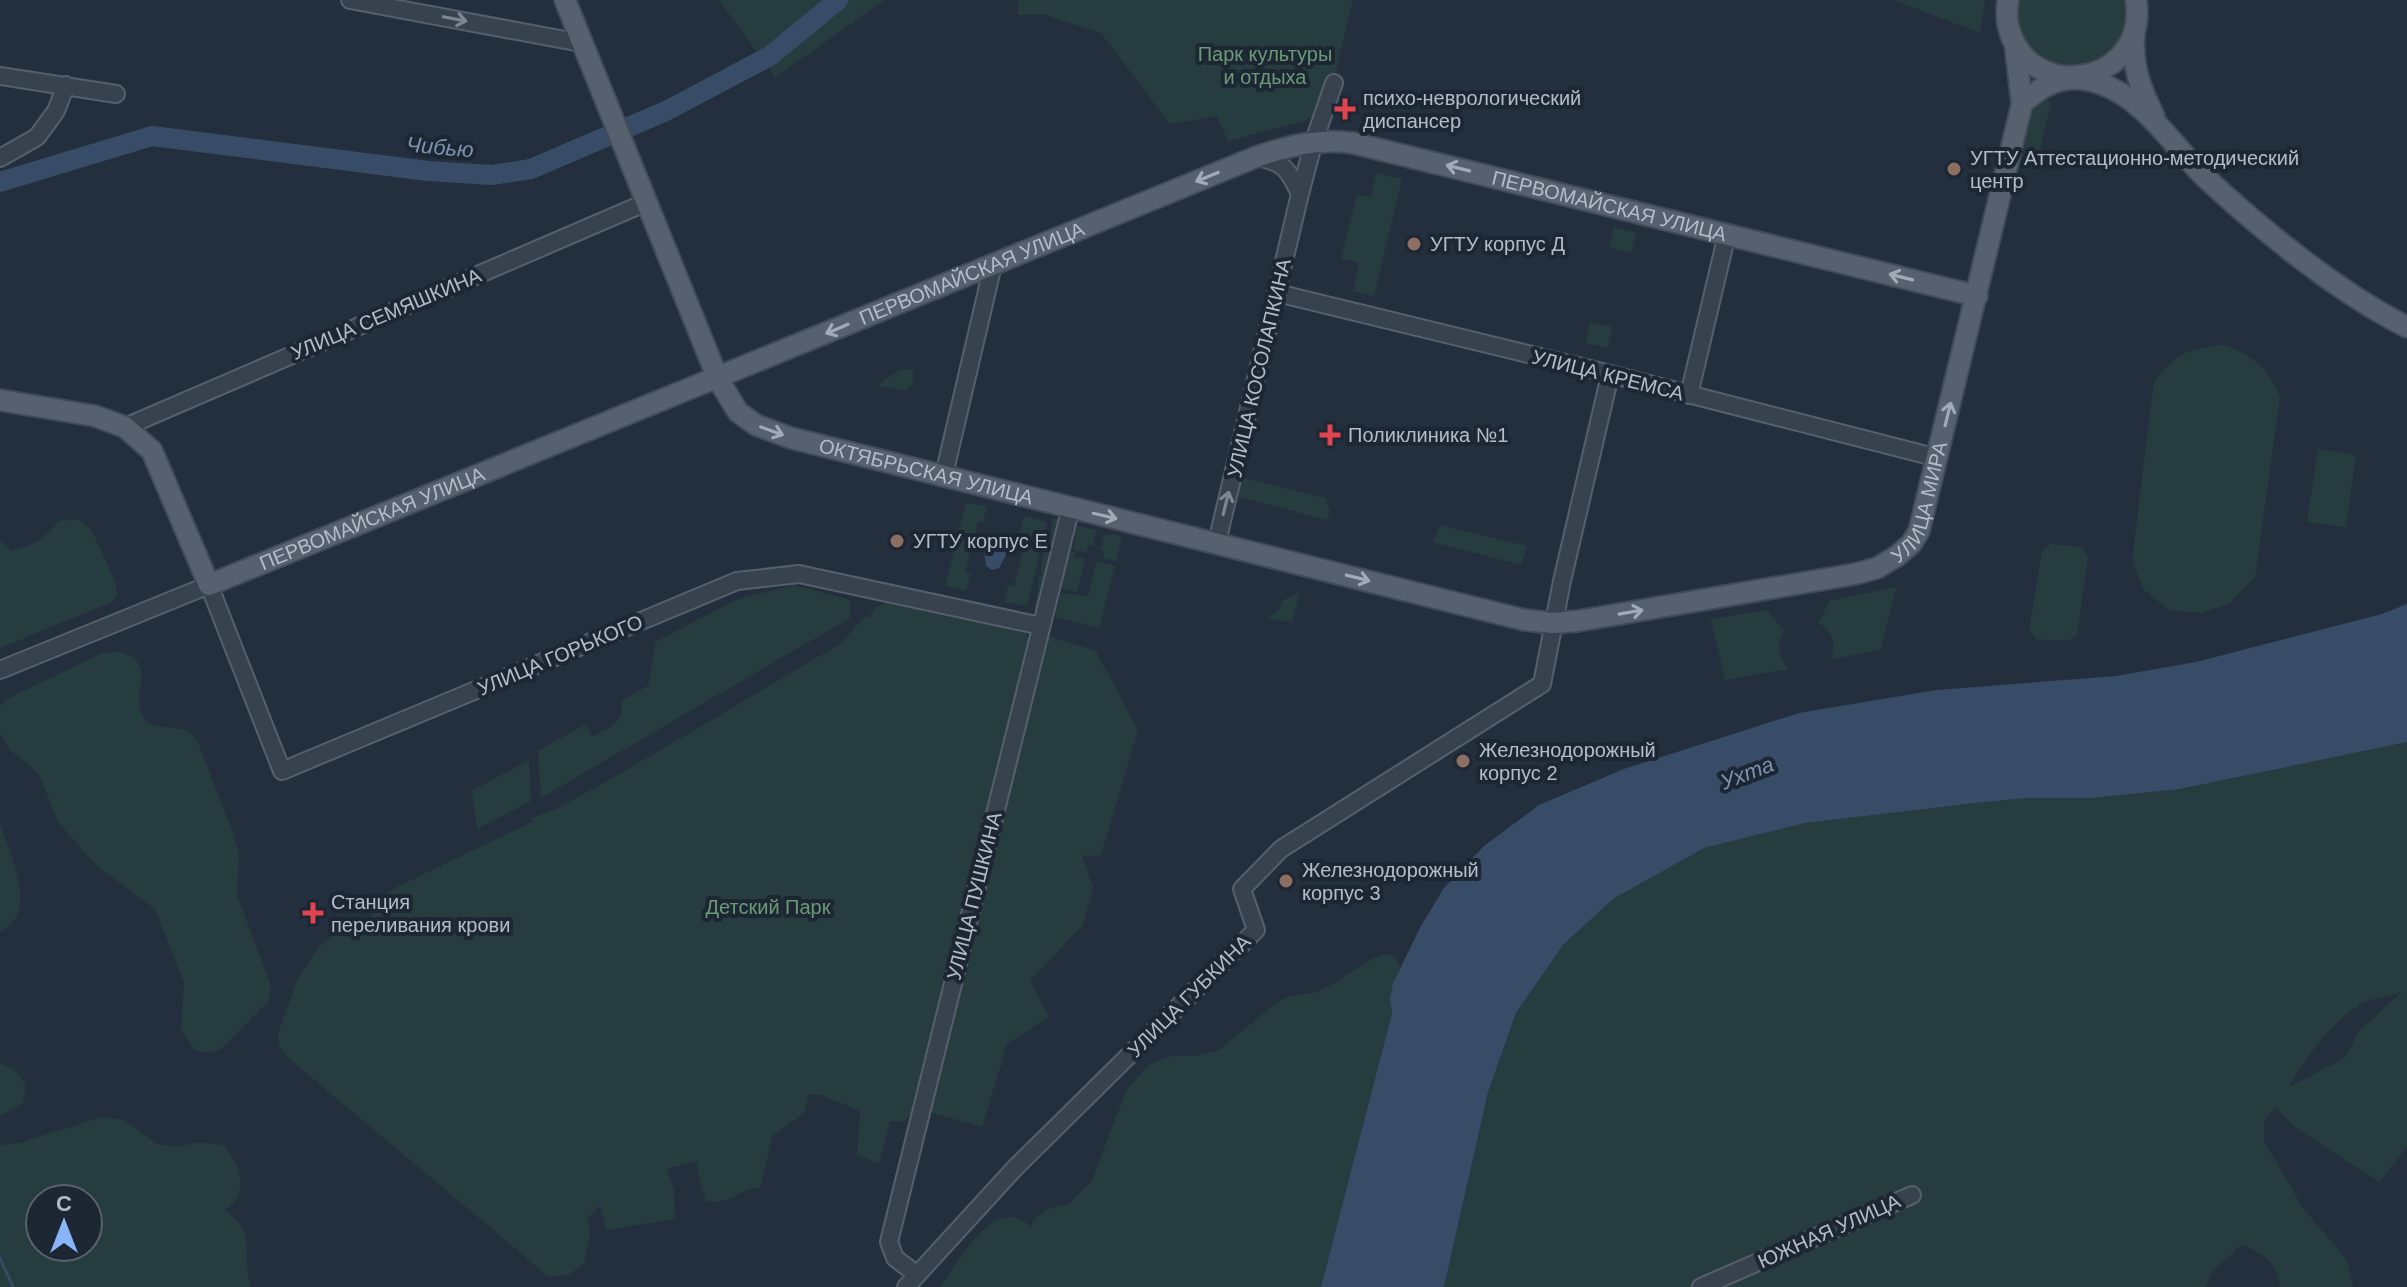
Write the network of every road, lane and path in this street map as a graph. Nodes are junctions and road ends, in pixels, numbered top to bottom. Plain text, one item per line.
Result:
1 (350, 0) edge
2 (565, 0) edge
3 (2008, 0) edge
4 (2136, 0) edge
5 (2135, 33) junction
6 (581, 43) junction
7 (2015, 44) junction
8 (0, 76) edge
9 (2071, 77) junction
10 (1334, 83) dead end
11 (66, 85) junction
12 (116, 94) dead end
13 (2022, 104) junction
14 (2160, 127) junction
15 (1314, 141) junction
16 (1256, 157) junction
17 (0, 158) edge
18 (1300, 194) junction
19 (647, 202) junction
20 (1727, 234) junction
21 (993, 265) junction
22 (1277, 293) junction
23 (1977, 296) junction
24 (2407, 327) edge
25 (1610, 375) junction
26 (718, 379) junction
27 (1689, 395) junction
28 (0, 400) edge
29 (125, 427) junction
30 (1938, 458) junction
31 (944, 475) junction
32 (1071, 507) junction
33 (1217, 542) junction
34 (209, 585) junction
35 (1553, 623) junction
36 (1041, 626) junction
37 (0, 670) edge
38 (1912, 1195) dead end
39 (911, 1280) edge
40 (1701, 1287) edge

1 -> 6 street
2 - 6 main road, ОКТЯБРЬСКАЯ УЛИЦА
3 - 7 main road, УЛИЦА МИРА
4 - 5 main road
5 - 9 main road
5 - 14 main road
6 - 19 main road, ОКТЯБРЬСКАЯ УЛИЦА
7 - 9 main road
7 - 13 main road, УЛИЦА МИРА
8 - 11 street
9 - 13 main road
9 - 14 main road
10 - 15 street, УЛИЦА КОСОЛАПКИНА
11 - 12 street
11 - 17 street
13 - 23 main road, УЛИЦА МИРА
14 - 24 main road
15 - 16 main road, ПЕРВОМАЙСКАЯ УЛИЦА
15 - 18 street, УЛИЦА КОСОЛАПКИНА
20 -> 15 main road, ПЕРВОМАЙСКАЯ УЛИЦА
16 - 18 street
16 -> 21 main road, ПЕРВОМАЙСКАЯ УЛИЦА
18 - 22 street, УЛИЦА КОСОЛАПКИНА
19 - 26 main road, ОКТЯБРЬСКАЯ УЛИЦА
19 - 29 street, УЛИЦА СЕМЯШКИНА
23 -> 20 main road, ПЕРВОМАЙСКАЯ УЛИЦА
20 - 27 street
21 -> 26 main road, ПЕРВОМАЙСКАЯ УЛИЦА
21 - 31 street
22 - 25 street, УЛИЦА КРЕМСА
33 -> 22 street, УЛИЦА КОСОЛАПКИНА
30 -> 23 main road, УЛИЦА МИРА
25 - 27 street, УЛИЦА КРЕМСА
25 - 35 street
26 -> 31 main road, ОКТЯБРЬСКАЯ УЛИЦА
26 - 34 main road, ПЕРВОМАЙСКАЯ УЛИЦА
27 - 30 street, УЛИЦА КРЕМСА
28 - 29 main road
29 - 34 main road
35 -> 30 main road, УЛИЦА МИРА
31 - 32 main road, ОКТЯБРЬСКАЯ УЛИЦА
32 -> 33 main road, ОКТЯБРЬСКАЯ УЛИЦА
32 - 36 street, УЛИЦА ПУШКИНА
33 -> 35 main road, ОКТЯБРЬСКАЯ УЛИЦА
34 - 36 street, УЛИЦА ГОРЬКОГО
34 - 37 street, ПЕРВОМАЙСКАЯ УЛИЦА
35 - 39 street, УЛИЦА ГУБКИНА
36 - 39 street, УЛИЦА ПУШКИНА
38 - 40 street, ЮЖНАЯ УЛИЦА

